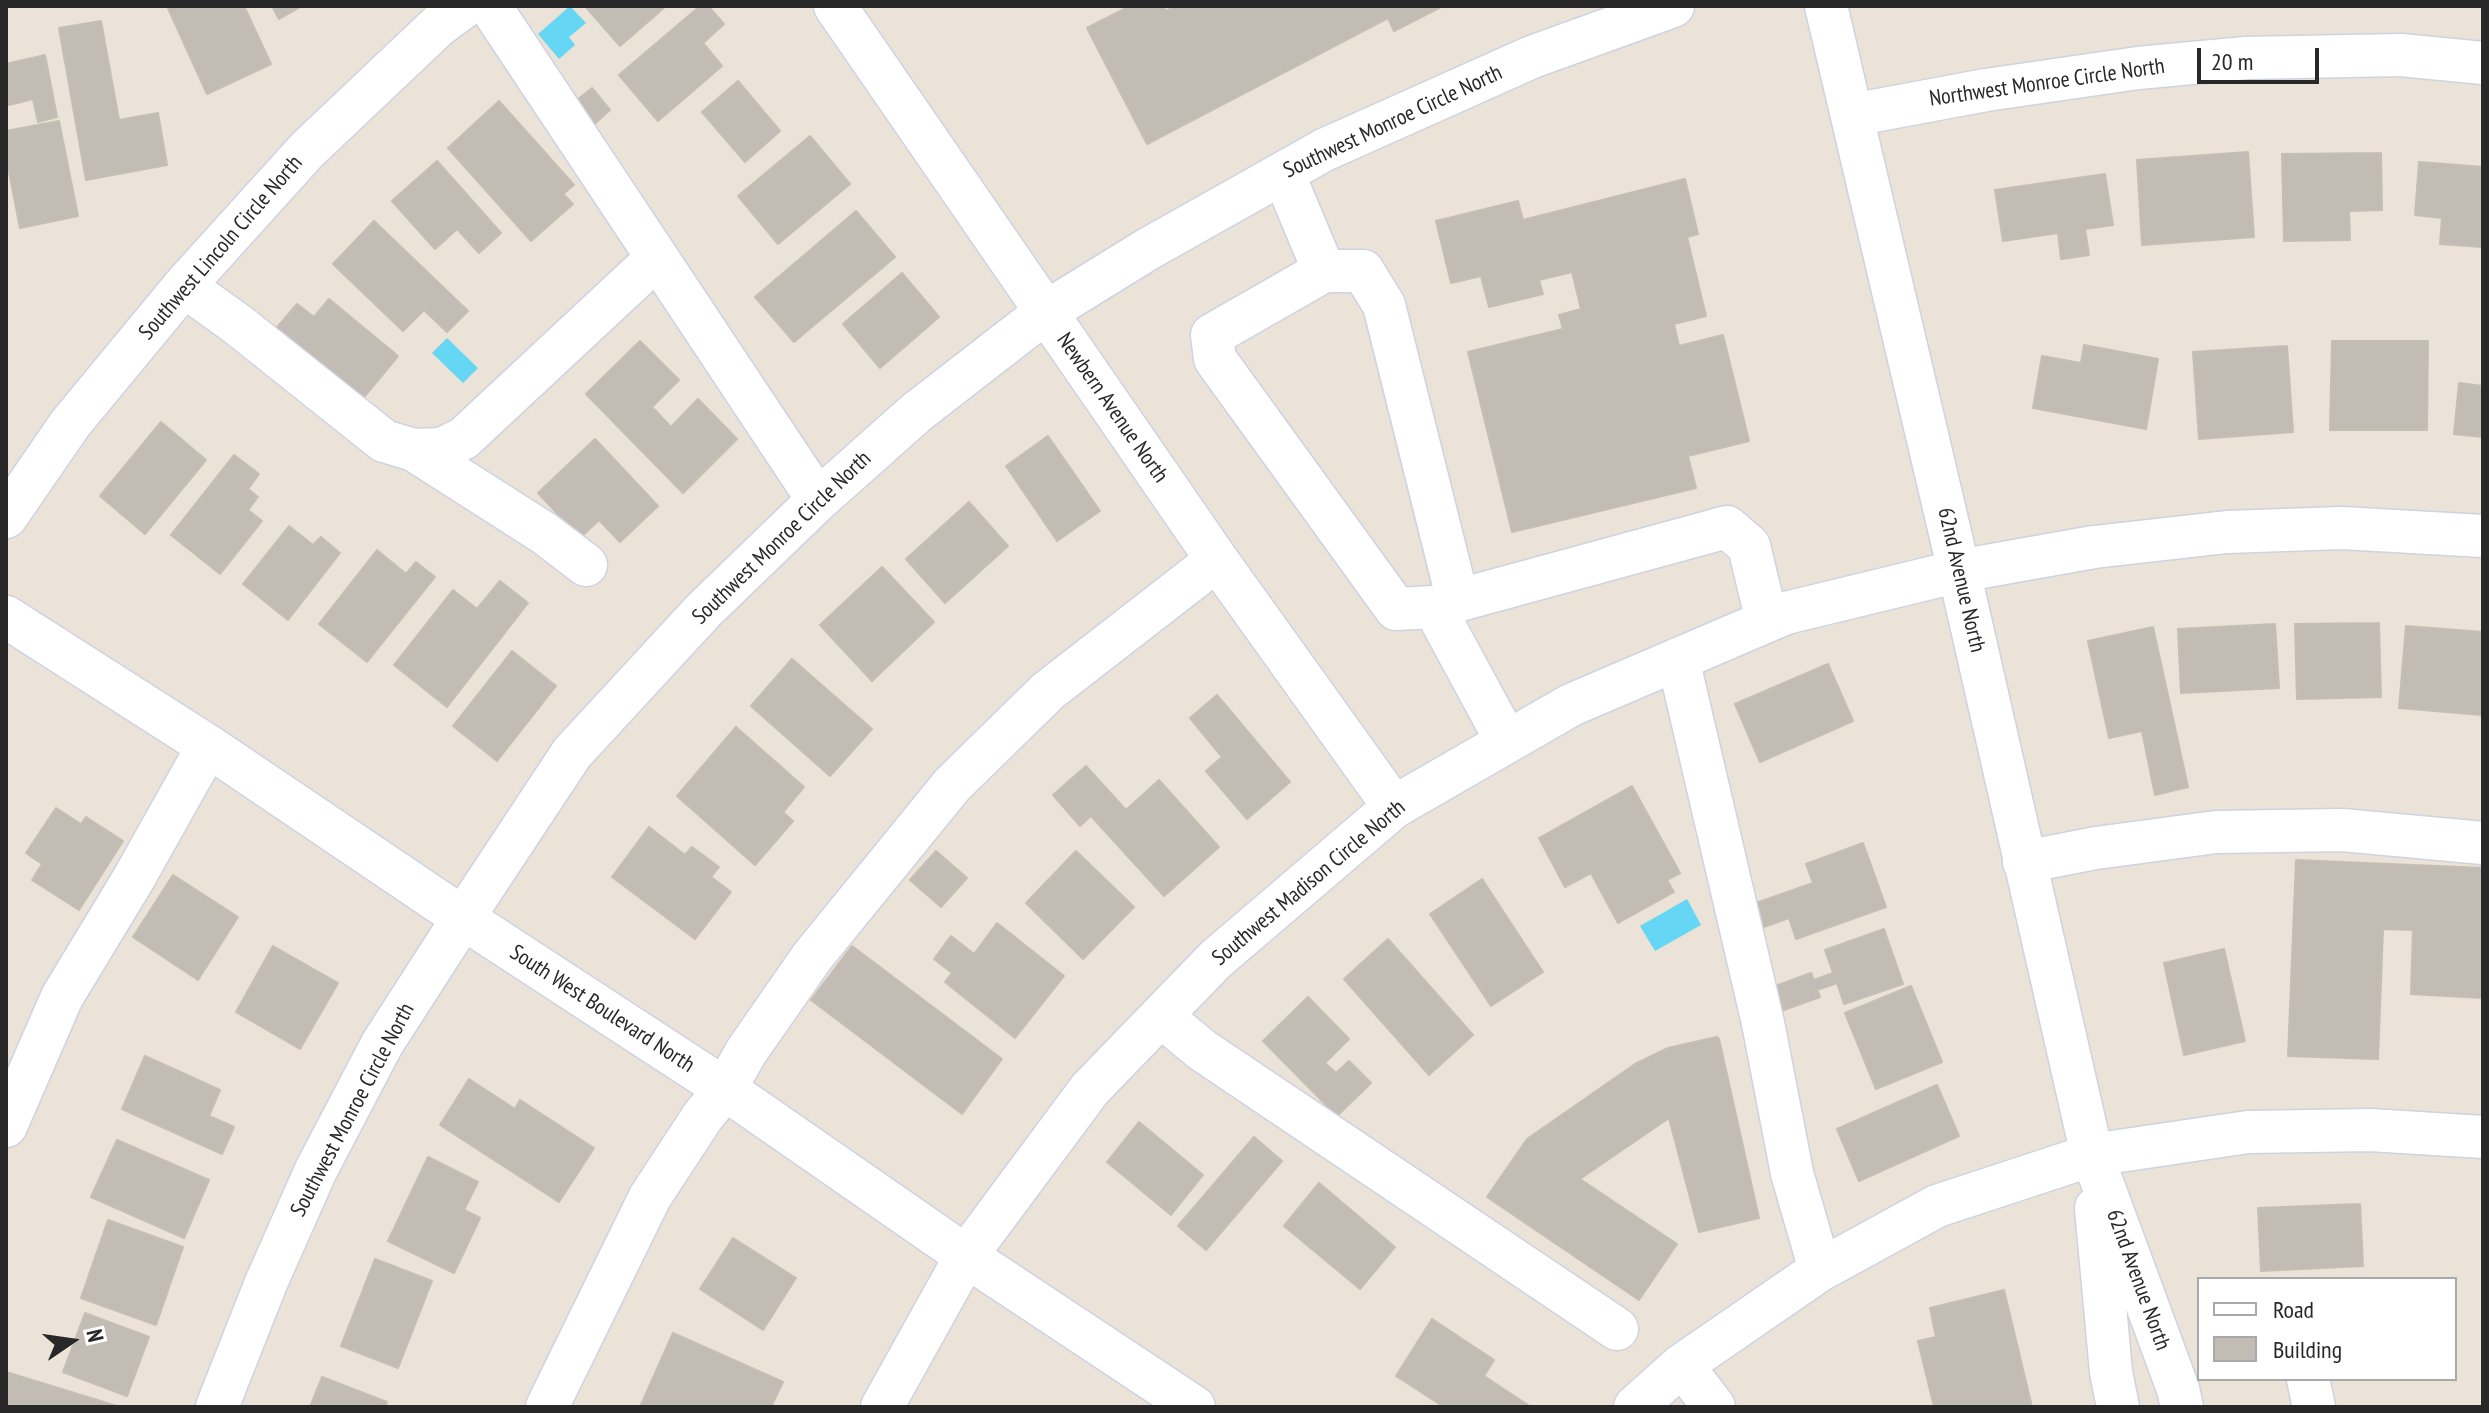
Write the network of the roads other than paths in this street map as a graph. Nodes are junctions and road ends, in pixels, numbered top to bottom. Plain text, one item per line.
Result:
1 (465, 6) edge
2 (490, 6) edge
3 (835, 6) edge
4 (1673, 6) edge
5 (1826, 6) edge
6 (2483, 63) edge
7 (1852, 115) junction
8 (1283, 173) junction
9 (657, 258) junction
10 (1324, 271) junction
11 (184, 286) junction
12 (1046, 312) junction
13 (414, 450) junction
14 (818, 500) junction
15 (6, 517) edge
16 (2483, 536) edge
17 (1217, 560) junction
18 (586, 565) dead end
19 (1959, 571) junction
20 (1446, 604) junction
21 (6, 617) edge
22 (1767, 621) junction
23 (1678, 659) junction
24 (1507, 742) junction
25 (208, 746) junction
26 (1394, 807) junction
27 (2483, 843) edge
28 (2024, 862) junction
29 (463, 918) junction
30 (1161, 1016) junction
31 (725, 1089) junction
32 (6, 1126) edge
33 (2483, 1137) edge
34 (2092, 1155) junction
35 (966, 1256) junction
36 (1820, 1270) junction
37 (1617, 1329) dead end
38 (2183, 1355) edge
39 (1682, 1365) junction
40 (2308, 1381) edge
41 (217, 1407) edge
42 (547, 1407) edge
43 (882, 1407) edge
44 (1194, 1407) edge
45 (1635, 1407) edge
46 (1714, 1407) edge
47 (2118, 1407) edge
48 (2182, 1407) edge
49 (2314, 1407) edge

1 - 11 street, Southwest Lincoln Circle North
2 - 9 street
3 - 12 street, Newbern Avenue North
4 - 8 street, Southwest Monroe Circle North
5 - 7 street, 62nd Avenue North
6 - 7 street, Northwest Monroe Circle North
7 - 19 street, 62nd Avenue North
8 - 10 street
8 - 12 street, Southwest Monroe Circle North
9 - 13 street
9 - 14 street
10 - 20 street
10 - 20 street
11 - 13 street
11 - 15 street, Southwest Lincoln Circle North
12 - 14 street, Southwest Monroe Circle North
12 - 17 street, Newbern Avenue North
13 - 18 street
14 - 29 street, Southwest Monroe Circle North
16 - 19 street, Southwest Madison Circle North
17 - 26 street, Newbern Avenue North
17 - 31 street
19 - 22 street, Southwest Madison Circle North
19 - 28 street, 62nd Avenue North
20 - 22 street
20 - 24 street
21 - 25 street, South West Boulevard North
22 - 23 street, Southwest Madison Circle North
23 - 24 street, Southwest Madison Circle North
23 - 36 street
24 - 26 street, Southwest Madison Circle North
25 - 29 street, South West Boulevard North
25 - 32 street
26 - 30 street, Southwest Madison Circle North
27 - 28 street
28 - 34 street, 62nd Avenue North
29 - 31 street, South West Boulevard North
29 - 41 street, Southwest Monroe Circle North
30 - 35 street, Southwest Madison Circle North
30 - 37 street
31 - 35 street, South West Boulevard North
31 - 42 street
33 - 34 street
34 - 36 street
34 - 38 street, 62nd Avenue North
34 - 47 street, 62nd Avenue North
35 - 43 street, Southwest Madison Circle North
35 - 44 street, South West Boulevard North
36 - 39 street
38 - 48 street, 62nd Avenue North
39 - 45 street
39 - 46 street
40 - 49 street

